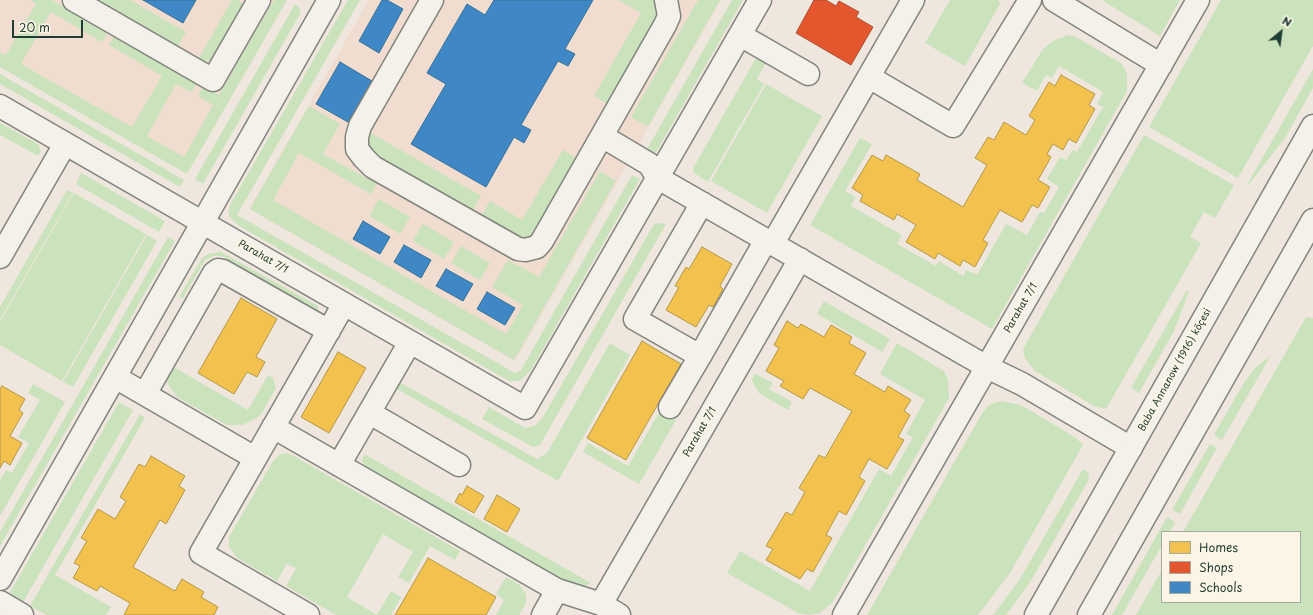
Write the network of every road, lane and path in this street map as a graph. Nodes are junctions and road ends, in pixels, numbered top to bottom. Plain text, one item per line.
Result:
1 (74, 0) edge
2 (259, 0) edge
3 (330, 0) edge
4 (666, 0) edge
5 (760, 0) edge
6 (1030, 0) edge
7 (1054, 0) edge
8 (1198, 0) edge
9 (908, 2) edge
10 (423, 3) edge
11 (740, 35) junction
12 (1160, 65) junction
13 (808, 74) dead end
14 (869, 77) junction
15 (0, 106) edge
16 (1313, 126) edge
17 (602, 136) junction
18 (65, 144) junction
19 (658, 178) junction
20 (702, 203) junction
21 (1313, 220) edge
22 (203, 222) junction
23 (770, 242) junction
24 (0, 257) edge
25 (800, 259) junction
26 (344, 304) junction
27 (329, 331) junction
28 (410, 342) junction
29 (700, 356) junction
30 (987, 367) junction
31 (115, 377) junction
32 (145, 394) junction
33 (670, 407) dead end
34 (370, 413) junction
35 (273, 427) junction
36 (1131, 448) junction
37 (255, 458) junction
38 (339, 465) junction
39 (459, 465) dead end
40 (1060, 575) junction
41 (0, 579) edge
42 (557, 590) junction
43 (0, 602) edge
44 (1094, 609) edge
45 (610, 610) edge
46 (22, 615) edge
47 (308, 615) edge
48 (543, 615) edge
49 (844, 615) edge
50 (1027, 615) edge
51 (1036, 615) edge

1 - 2 street
3 - 22 street
4 - 17 street
5 - 11 street
6 - 14 street
7 - 12 street
8 - 12 street, Parahat 7/1
9 - 14 street
10 - 17 street
11 - 13 street
11 - 19 street
12 - 30 street, Parahat 7/1
14 - 23 street
15 - 18 street, Parahat 7/1
16 - 36 street, Baba Annanow (1916) köçesi
17 - 19 street
18 - 22 street, Parahat 7/1
18 - 24 street
19 - 20 street
19 - 28 street, Parahat 7/1
20 - 23 street
20 - 29 street
21 - 44 street
22 - 26 street, Parahat 7/1
22 - 31 street
23 - 25 street
23 - 29 street
25 - 30 street
25 - 45 street, Parahat 7/1
26 - 27 street
26 - 28 street, Parahat 7/1
27 - 32 street
27 - 35 street
28 - 34 street
29 - 33 street
30 - 36 street
30 - 49 street, Parahat 7/1
31 - 32 street
31 - 41 street
32 - 37 street
34 - 38 street
34 - 39 street
35 - 37 street
35 - 38 street
36 - 40 street, Baba Annanow (1916) köçesi
37 - 47 street
38 - 42 street
40 - 50 street
40 - 51 street, Baba Annanow (1916) köçesi
42 - 45 street
42 - 48 street
43 - 46 street

